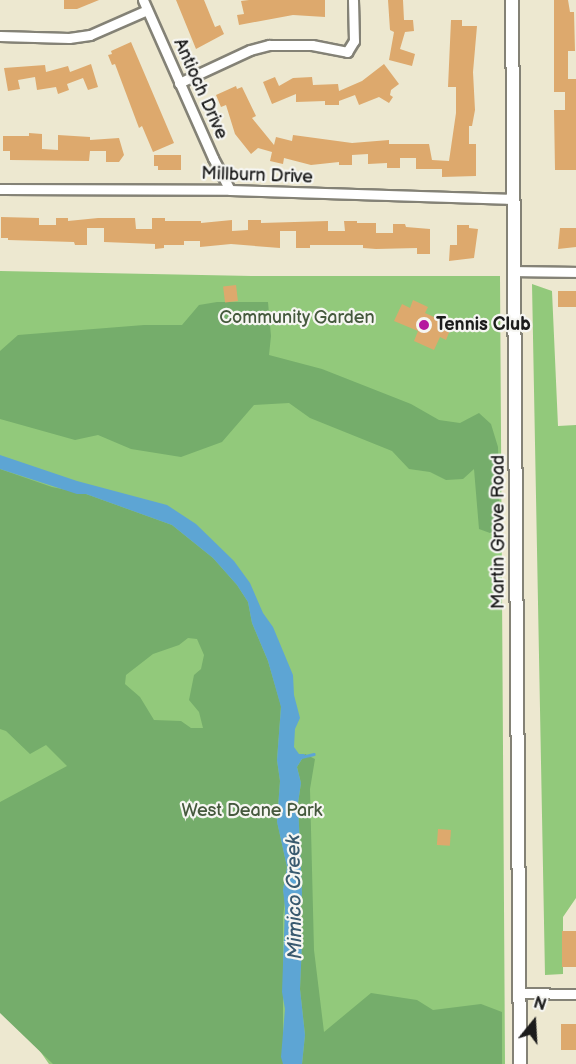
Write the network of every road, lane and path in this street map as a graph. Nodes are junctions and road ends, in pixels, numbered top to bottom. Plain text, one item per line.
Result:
1 (143, 0) edge
2 (353, 0) edge
3 (512, 0) edge
4 (147, 10) junction
5 (0, 36) edge
6 (179, 82) junction
7 (0, 189) edge
8 (230, 190) junction
9 (513, 199) junction
10 (514, 272) junction
11 (576, 272) edge
12 (520, 993) junction
13 (576, 994) edge
14 (520, 1064) edge

1 - 4 street, Antioch Drive
2 - 6 street
3 - 9 main road, Martin Grove Road
4 - 5 street
4 - 6 street, Antioch Drive
6 - 8 street, Antioch Drive
7 - 8 street, Millburn Drive
8 - 9 street, Millburn Drive
9 - 10 main road, Martin Grove Road
10 - 11 street
10 - 12 main road, Martin Grove Road
12 - 13 street
12 - 14 main road, Martin Grove Road

